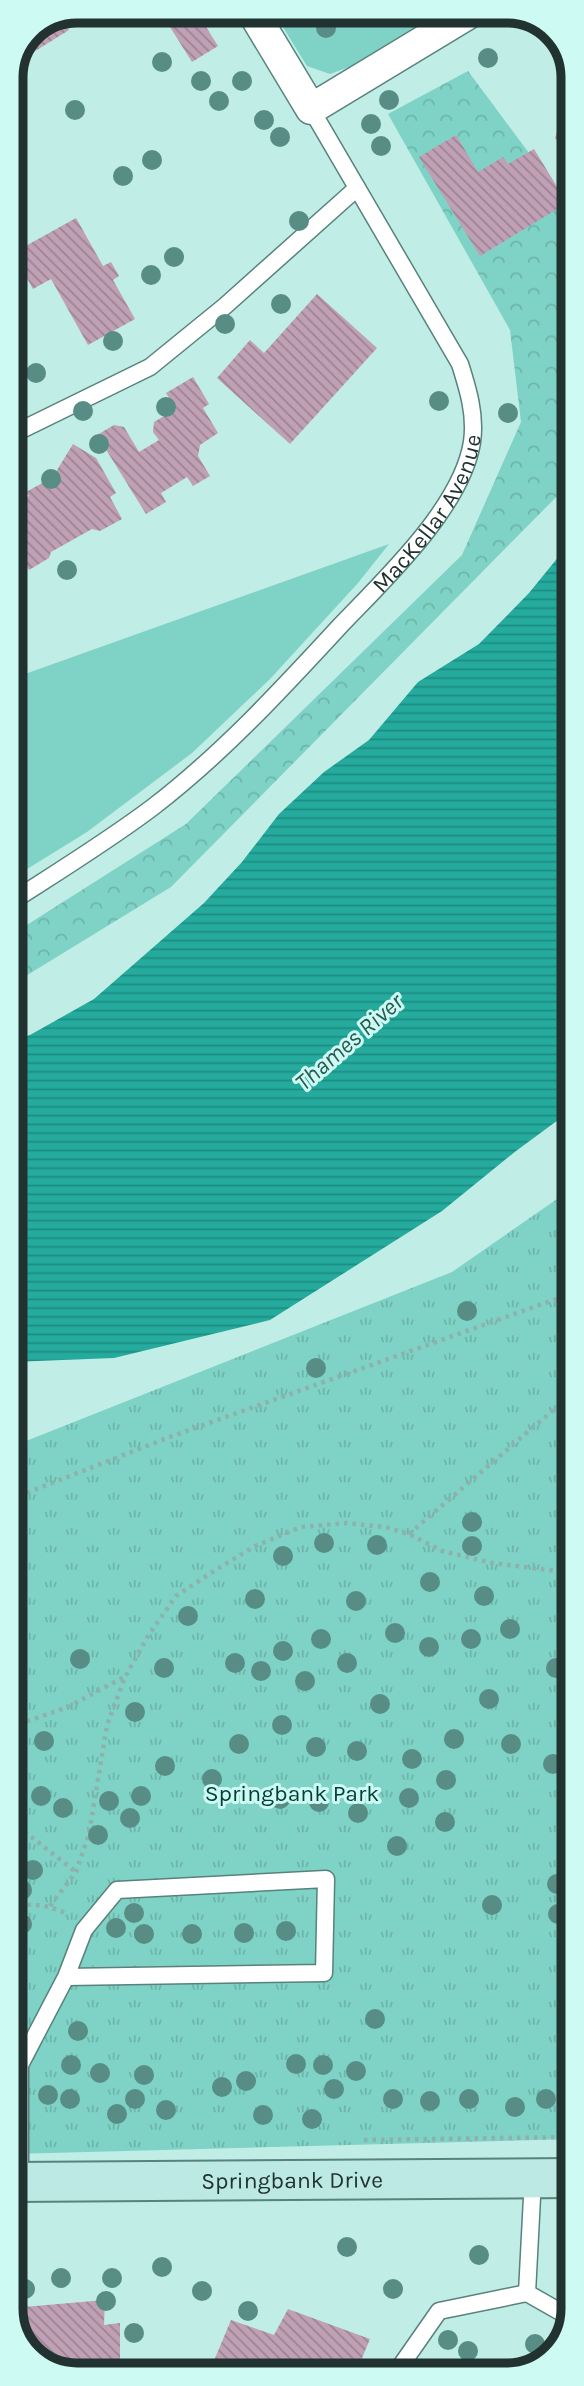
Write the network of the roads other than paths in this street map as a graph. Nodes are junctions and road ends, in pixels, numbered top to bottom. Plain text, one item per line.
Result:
1 (259, 23) edge
2 (453, 23) edge
3 (311, 109) junction
4 (357, 188) junction
5 (23, 429) edge
6 (23, 894) edge
7 (66, 1977) junction
8 (23, 2050) edge
9 (533, 2178) junction
10 (561, 2178) edge
11 (23, 2182) edge
12 (527, 2293) junction
13 (561, 2313) edge
14 (403, 2363) edge

1 - 3 street, MacKellar Avenue
2 - 3 street
3 - 4 lane, MacKellar Avenue
4 - 5 lane
4 - 6 lane, MacKellar Avenue
7 - 7 lane
7 - 8 lane
9 - 10 main road, Springbank Drive
9 - 11 main road, Springbank Drive
9 - 12 lane
12 - 13 lane
12 - 14 lane

